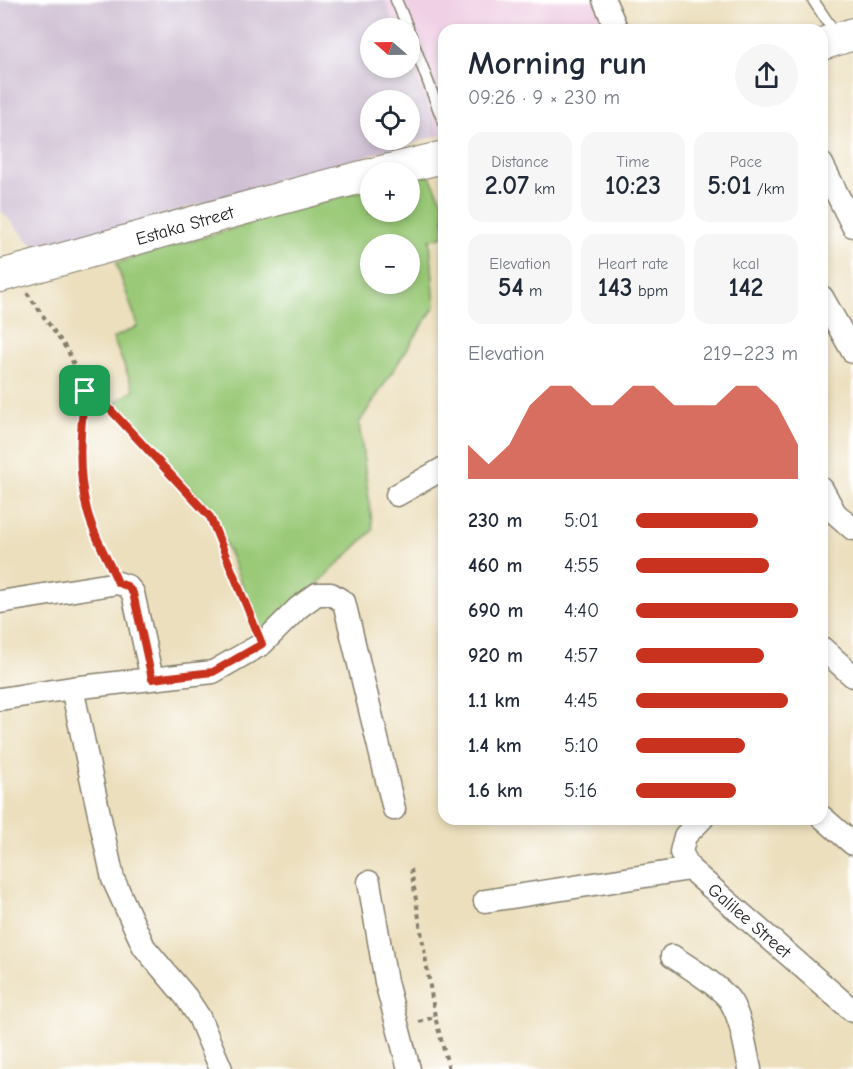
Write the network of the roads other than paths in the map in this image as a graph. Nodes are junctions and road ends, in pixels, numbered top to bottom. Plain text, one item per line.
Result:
1 (396, 0) edge
2 (604, 0) edge
3 (813, 0) edge
4 (404, 18) edge
5 (614, 24) edge
6 (838, 39) edge
7 (420, 60) edge
8 (438, 108) edge
9 (438, 158) edge
10 (420, 163) edge
11 (828, 176) edge
12 (360, 178) edge
13 (852, 224) edge
14 (6, 275) edge
15 (828, 308) edge
16 (853, 352) edge
17 (438, 471) edge
18 (397, 495) dead end
19 (828, 500) edge
20 (853, 529) edge
21 (0, 602) edge
22 (828, 653) edge
23 (853, 676) edge
24 (152, 679) junction
25 (72, 688) junction
26 (0, 699) edge
27 (393, 809) dead end
28 (828, 822) edge
29 (696, 825) edge
30 (853, 844) edge
31 (690, 869) junction
32 (369, 882) dead end
33 (485, 901) dead end
34 (672, 956) dead end
35 (853, 1011) edge
36 (221, 1069) edge
37 (409, 1069) edge
38 (750, 1069) edge

1 - 4 lane
2 - 5 street
3 - 6 lane
7 - 8 lane
9 - 10 street
11 - 13 street
12 - 14 street, Estaka Street
15 - 16 street
17 - 18 street
19 - 20 street
21 - 24 street
22 - 23 street
24 - 25 street
24 - 27 street
25 - 26 street
25 - 36 street
28 - 30 street
29 - 31 street
31 - 33 street
31 - 35 street, Galilee Street
32 - 37 street
34 - 38 street

